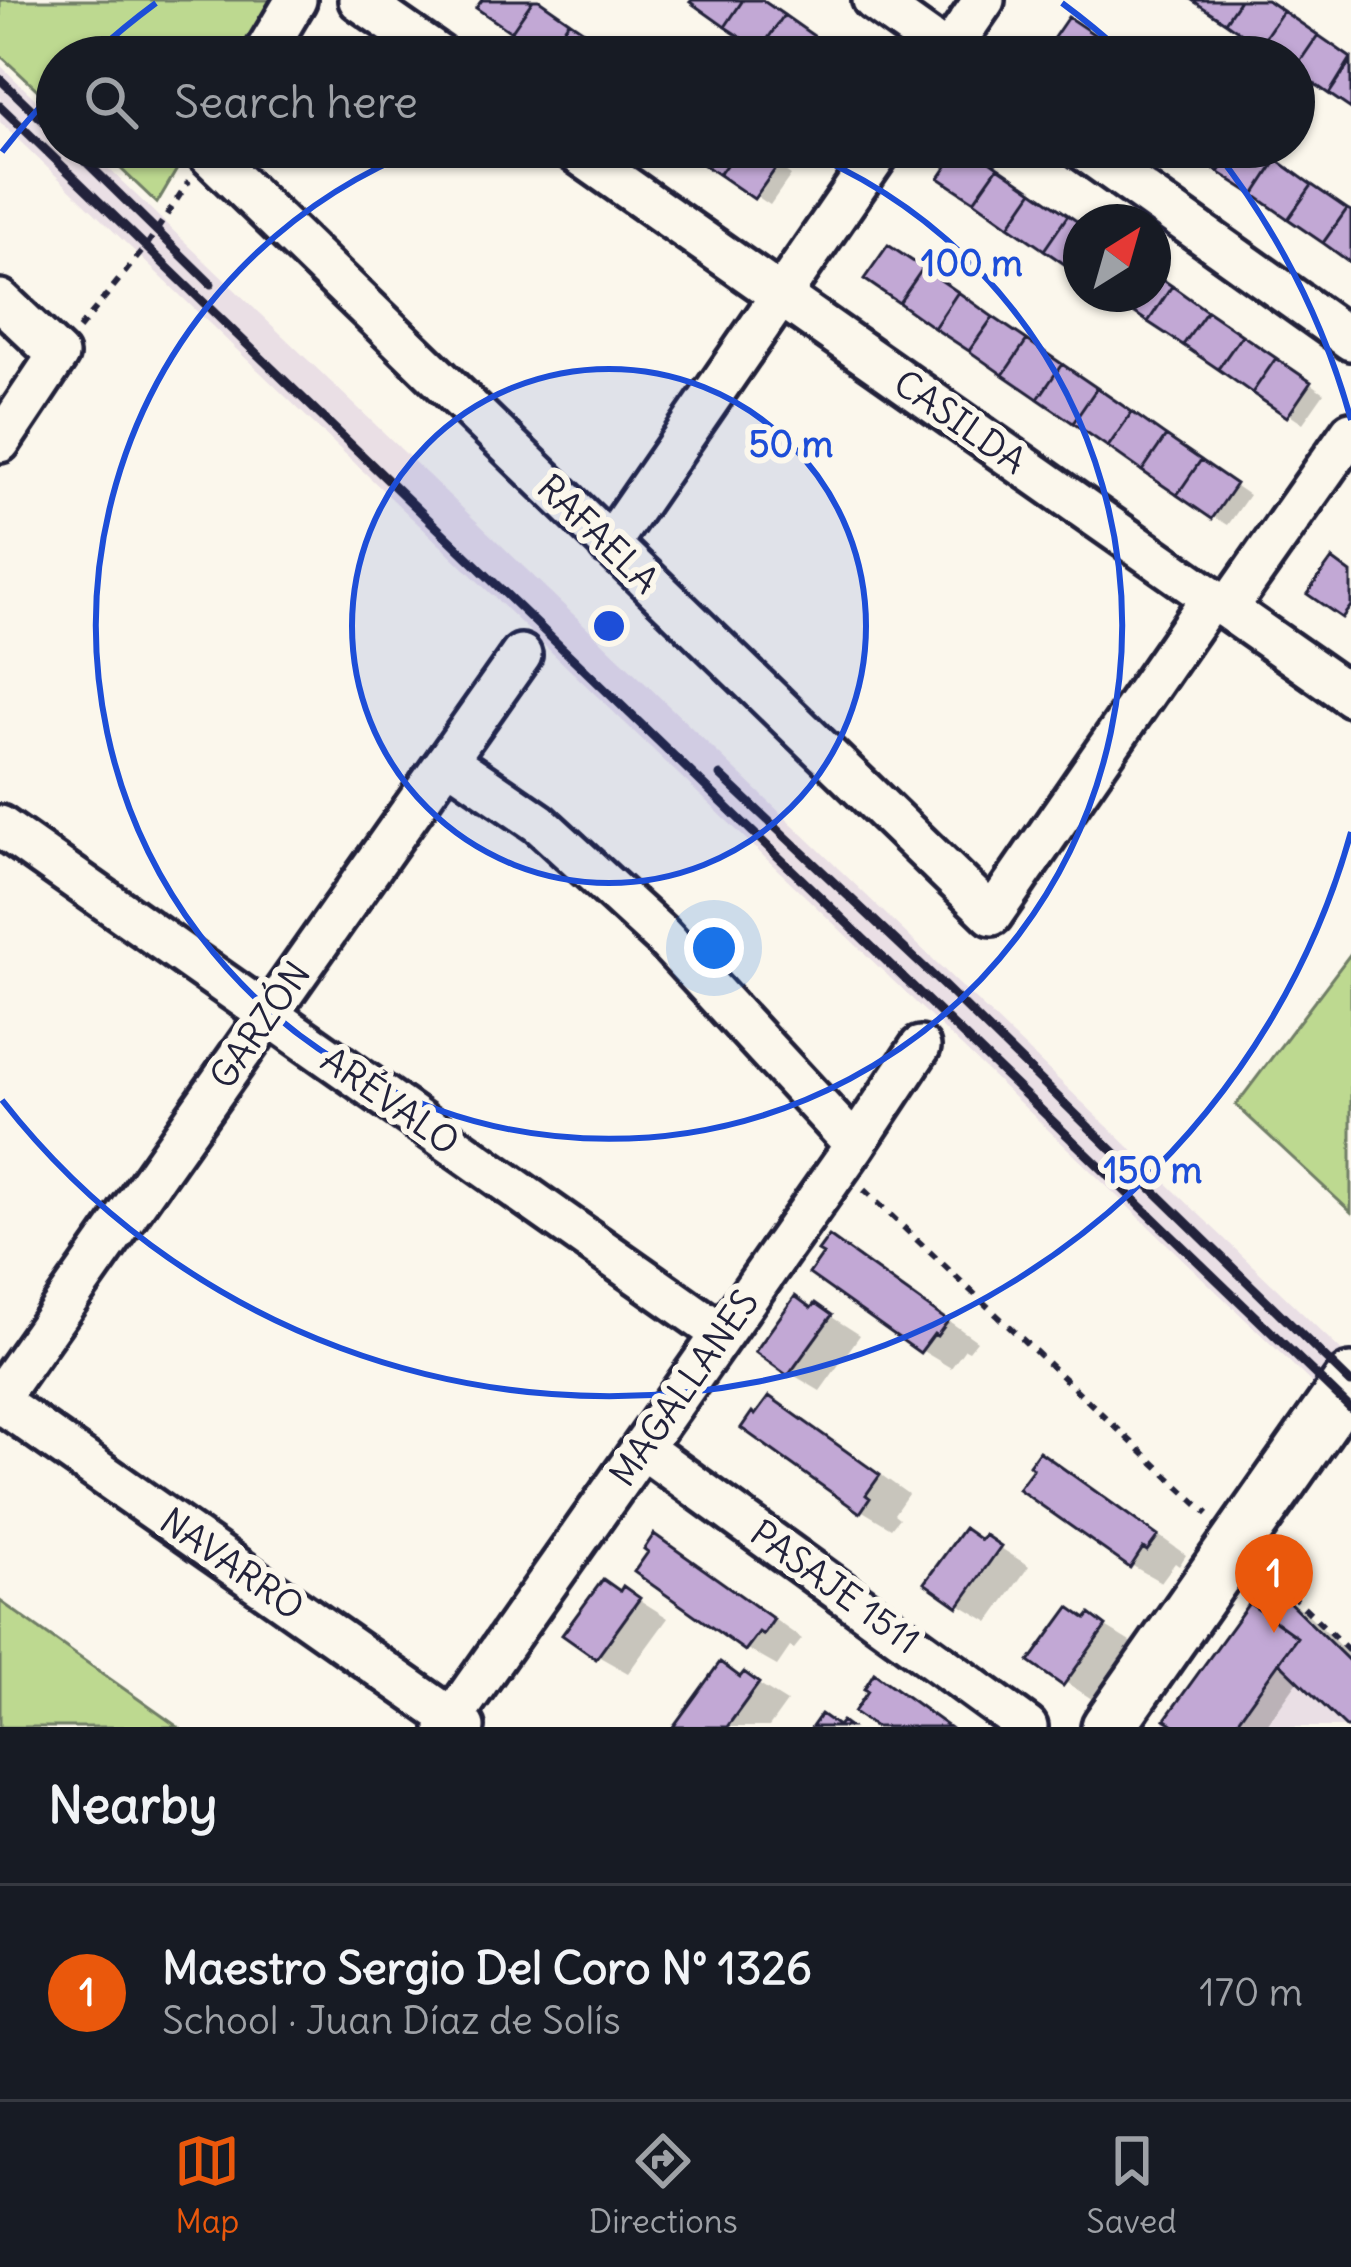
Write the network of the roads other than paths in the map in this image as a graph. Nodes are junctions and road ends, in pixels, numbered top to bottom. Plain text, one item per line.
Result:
1 (296, 0) edge
2 (359, 0) edge
3 (873, 0) edge
4 (984, 0) edge
5 (275, 36) edge
6 (410, 36) edge
7 (921, 36) edge
8 (961, 36) edge
9 (226, 168) edge
10 (599, 168) edge
11 (869, 168) edge
12 (1109, 168) edge
13 (781, 296) junction
14 (0, 300) edge
15 (1351, 340) edge
16 (1351, 432) edge
17 (0, 442) edge
18 (609, 545) junction
19 (1219, 603) junction
20 (521, 655) dead end
21 (1351, 696) edge
22 (447, 760) junction
23 (0, 826) edge
24 (268, 1014) junction
25 (920, 1047) dead end
26 (847, 1156) junction
27 (722, 1334) junction
28 (1351, 1380) edge
29 (0, 1399) edge
30 (642, 1448) junction
31 (454, 1724) edge
32 (1027, 1727) edge
33 (1108, 1727) edge

1 - 5 street
2 - 6 street
3 - 7 street
4 - 8 street
9 - 18 street, RAFAELA
10 - 13 street, CASILDA
11 - 13 street
12 - 15 street
13 - 18 street
13 - 19 street, CASILDA
14 - 17 street
16 - 19 street
18 - 19 street, RAFAELA
19 - 21 street, CASILDA
20 - 22 street, GARZÓN
22 - 24 street, GARZÓN
22 - 26 street
23 - 24 street, ARÉVALO
24 - 27 street, ARÉVALO
24 - 29 street, GARZÓN
25 - 26 street, MAGALLANES
26 - 27 street, MAGALLANES
27 - 30 street, MAGALLANES
28 - 33 main road
29 - 31 street, NAVARRO
30 - 31 street, MAGALLANES
30 - 32 street, PASAJE 1511

